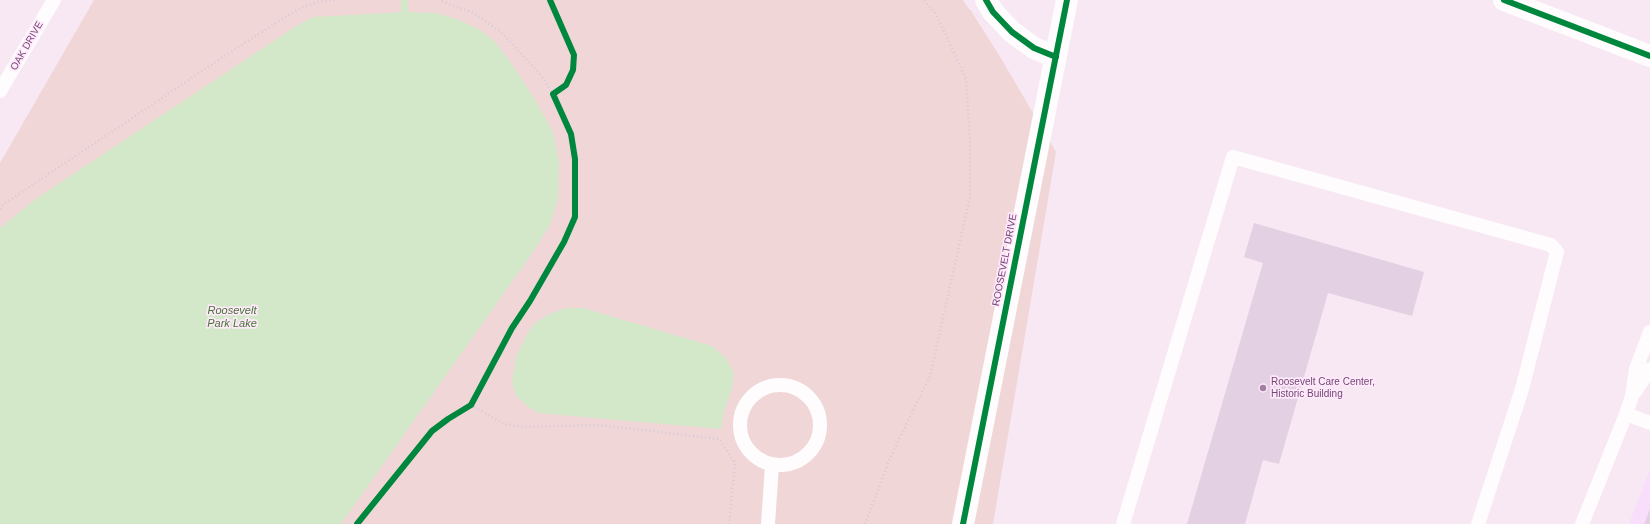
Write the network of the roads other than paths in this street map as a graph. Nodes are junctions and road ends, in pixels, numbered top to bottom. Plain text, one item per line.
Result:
1 (54, 0) edge
2 (986, 0) edge
3 (1067, 0) edge
4 (1504, 0) edge
5 (1650, 56) edge
6 (1056, 57) junction
7 (0, 91) edge
8 (1650, 332) edge
9 (1650, 369) edge
10 (1632, 396) junction
11 (1626, 414) junction
12 (1650, 423) edge
13 (772, 464) junction
14 (768, 524) edge
15 (963, 524) edge
16 (1124, 524) edge
17 (1478, 524) edge
18 (1582, 524) edge

1 - 7 lane, OAK DRIVE
2 - 6 street
3 - 6 street, ROOSEVELT DRIVE
4 - 5 street
6 - 15 street, ROOSEVELT DRIVE
8 - 10 lane
9 - 10 lane
10 - 11 lane
11 - 12 lane
11 - 18 lane
13 - 13 lane
13 - 14 lane
16 - 17 lane

